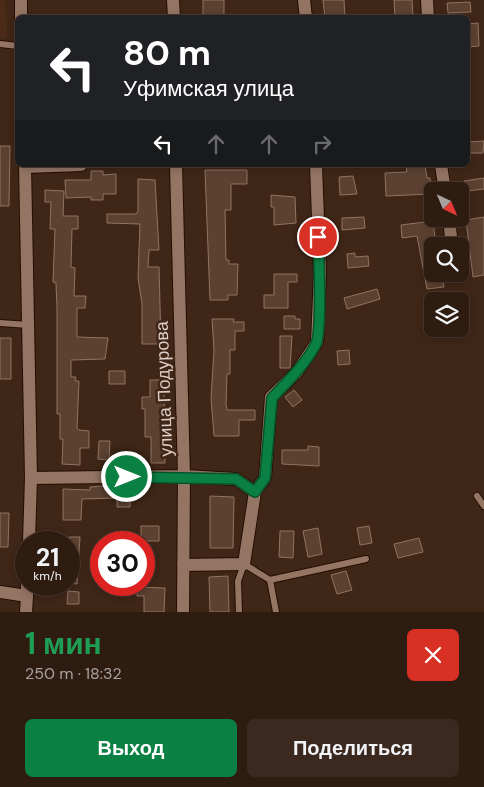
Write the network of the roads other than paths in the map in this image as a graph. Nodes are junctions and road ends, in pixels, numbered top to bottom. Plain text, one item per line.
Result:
1 (21, 0) edge
2 (173, 0) edge
3 (304, 0) edge
4 (427, 0) edge
5 (21, 15) edge
6 (174, 15) edge
7 (306, 15) edge
8 (428, 15) edge
9 (0, 44) edge
10 (15, 46) edge
11 (25, 167) edge
12 (176, 167) edge
13 (316, 167) edge
14 (441, 167) edge
15 (443, 182) edge
16 (0, 323) edge
17 (29, 324) junction
18 (184, 476) junction
19 (31, 478) junction
20 (255, 492) junction
21 (477, 496) dead end
22 (484, 506) edge
23 (29, 531) edge
24 (366, 559) dead end
25 (244, 564) junction
26 (183, 565) junction
27 (270, 580) junction
28 (15, 591) edge
29 (0, 592) edge
30 (27, 596) edge
31 (26, 612) edge
32 (182, 612) edge
33 (239, 612) edge
34 (276, 612) edge

1 - 5 street
2 - 6 street
3 - 7 street
4 - 8 street
9 - 10 lane
11 - 17 street
12 - 18 street, улица Подурова
13 - 20 street
14 - 15 street
16 - 17 lane
17 - 19 street
18 - 19 street
18 - 20 street
18 - 26 street, улица Подурова
19 - 23 street
20 - 25 street
21 - 22 lane
24 - 27 lane
25 - 26 street
25 - 27 lane
25 - 33 lane
26 - 32 street, улица Подурова
27 - 34 lane
28 - 29 street
30 - 31 street

